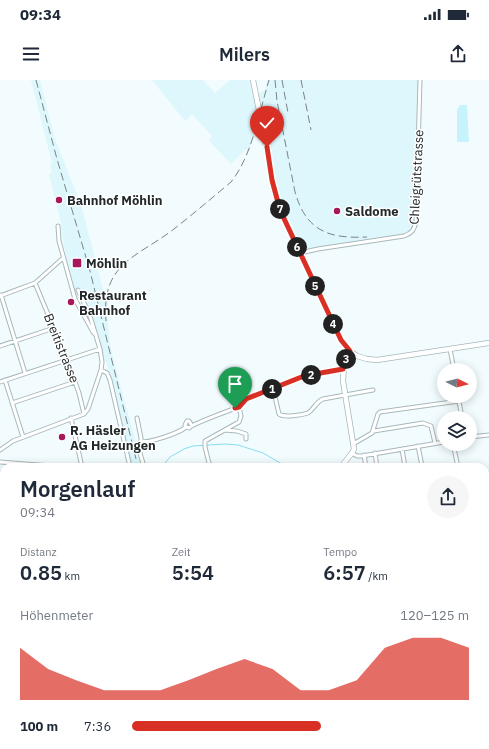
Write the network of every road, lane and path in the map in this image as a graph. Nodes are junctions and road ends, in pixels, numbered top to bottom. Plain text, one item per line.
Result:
1 (253, 80) edge
2 (420, 80) edge
3 (58, 226) dead end
4 (300, 253) junction
5 (63, 258) junction
6 (36, 283) junction
7 (78, 290) dead end
8 (0, 296) edge
9 (54, 328) junction
10 (96, 335) junction
11 (14, 340) junction
12 (489, 343) edge
13 (0, 346) edge
14 (100, 349) junction
15 (450, 349) junction
16 (350, 351) junction
17 (67, 360) junction
18 (453, 363) edge
19 (343, 369) junction
20 (101, 370) junction
21 (25, 373) junction
22 (5, 380) junction
23 (231, 381) dead end
24 (0, 382) edge
25 (75, 382) junction
26 (273, 388) junction
27 (373, 390) dead end
28 (344, 395) junction
29 (12, 403) junction
30 (445, 403) edge
31 (240, 406) junction
32 (84, 414) junction
33 (71, 418) junction
34 (137, 418) dead end
35 (225, 430) junction
36 (374, 431) junction
37 (489, 434) edge
38 (23, 437) junction
39 (477, 437) edge
40 (246, 439) dead end
41 (141, 441) junction
42 (435, 443) joint
43 (353, 444) junction
44 (418, 446) junction
45 (402, 449) junction
46 (0, 450) edge
47 (455, 451) edge
48 (352, 453) junction
49 (375, 453) junction
50 (364, 455) junction
51 (81, 463) edge
52 (129, 463) edge
53 (143, 463) edge
54 (209, 463) edge
55 (344, 463) edge
56 (365, 463) edge
57 (376, 463) edge
58 (405, 463) edge
59 (421, 463) edge
60 (457, 463) edge

1 - 4 street
2 - 4 street, Chleigrütstrasse
3 - 5 street
4 - 16 street
5 - 6 street
5 - 10 street
6 - 8 street
6 - 9 street, Breitistrasse
7 - 10 street
8 - 11 street
9 - 11 street
9 - 17 street, Breitistrasse
10 - 14 street
11 - 13 street
11 - 21 street
12 - 15 street
14 - 17 street
14 - 20 street
15 - 16 street
15 - 18 street
16 - 19 street
17 - 21 street
17 - 25 street, Breitistrasse
19 - 26 street
19 - 28 street
20 - 32 street
20 - 52 street
21 - 22 street
22 - 24 street
22 - 29 street
23 - 31 street
25 - 29 street
25 - 32 street, Breitistrasse
26 - 28 street
26 - 31 street
27 - 28 street
28 - 43 street
29 - 38 street
30 - 36 street
31 - 35 street
31 - 41 street
32 - 33 street
33 - 38 street
33 - 51 street
34 - 41 street
35 - 40 street
35 - 54 street
36 - 42 street
36 - 43 street
37 - 39 street
38 - 46 street
41 - 53 street
42 - 44 street
43 - 48 street
44 - 45 street
44 - 59 street
45 - 49 street
45 - 58 street
47 - 60 street
48 - 50 street
48 - 55 street
49 - 50 street
49 - 57 street
50 - 56 street

